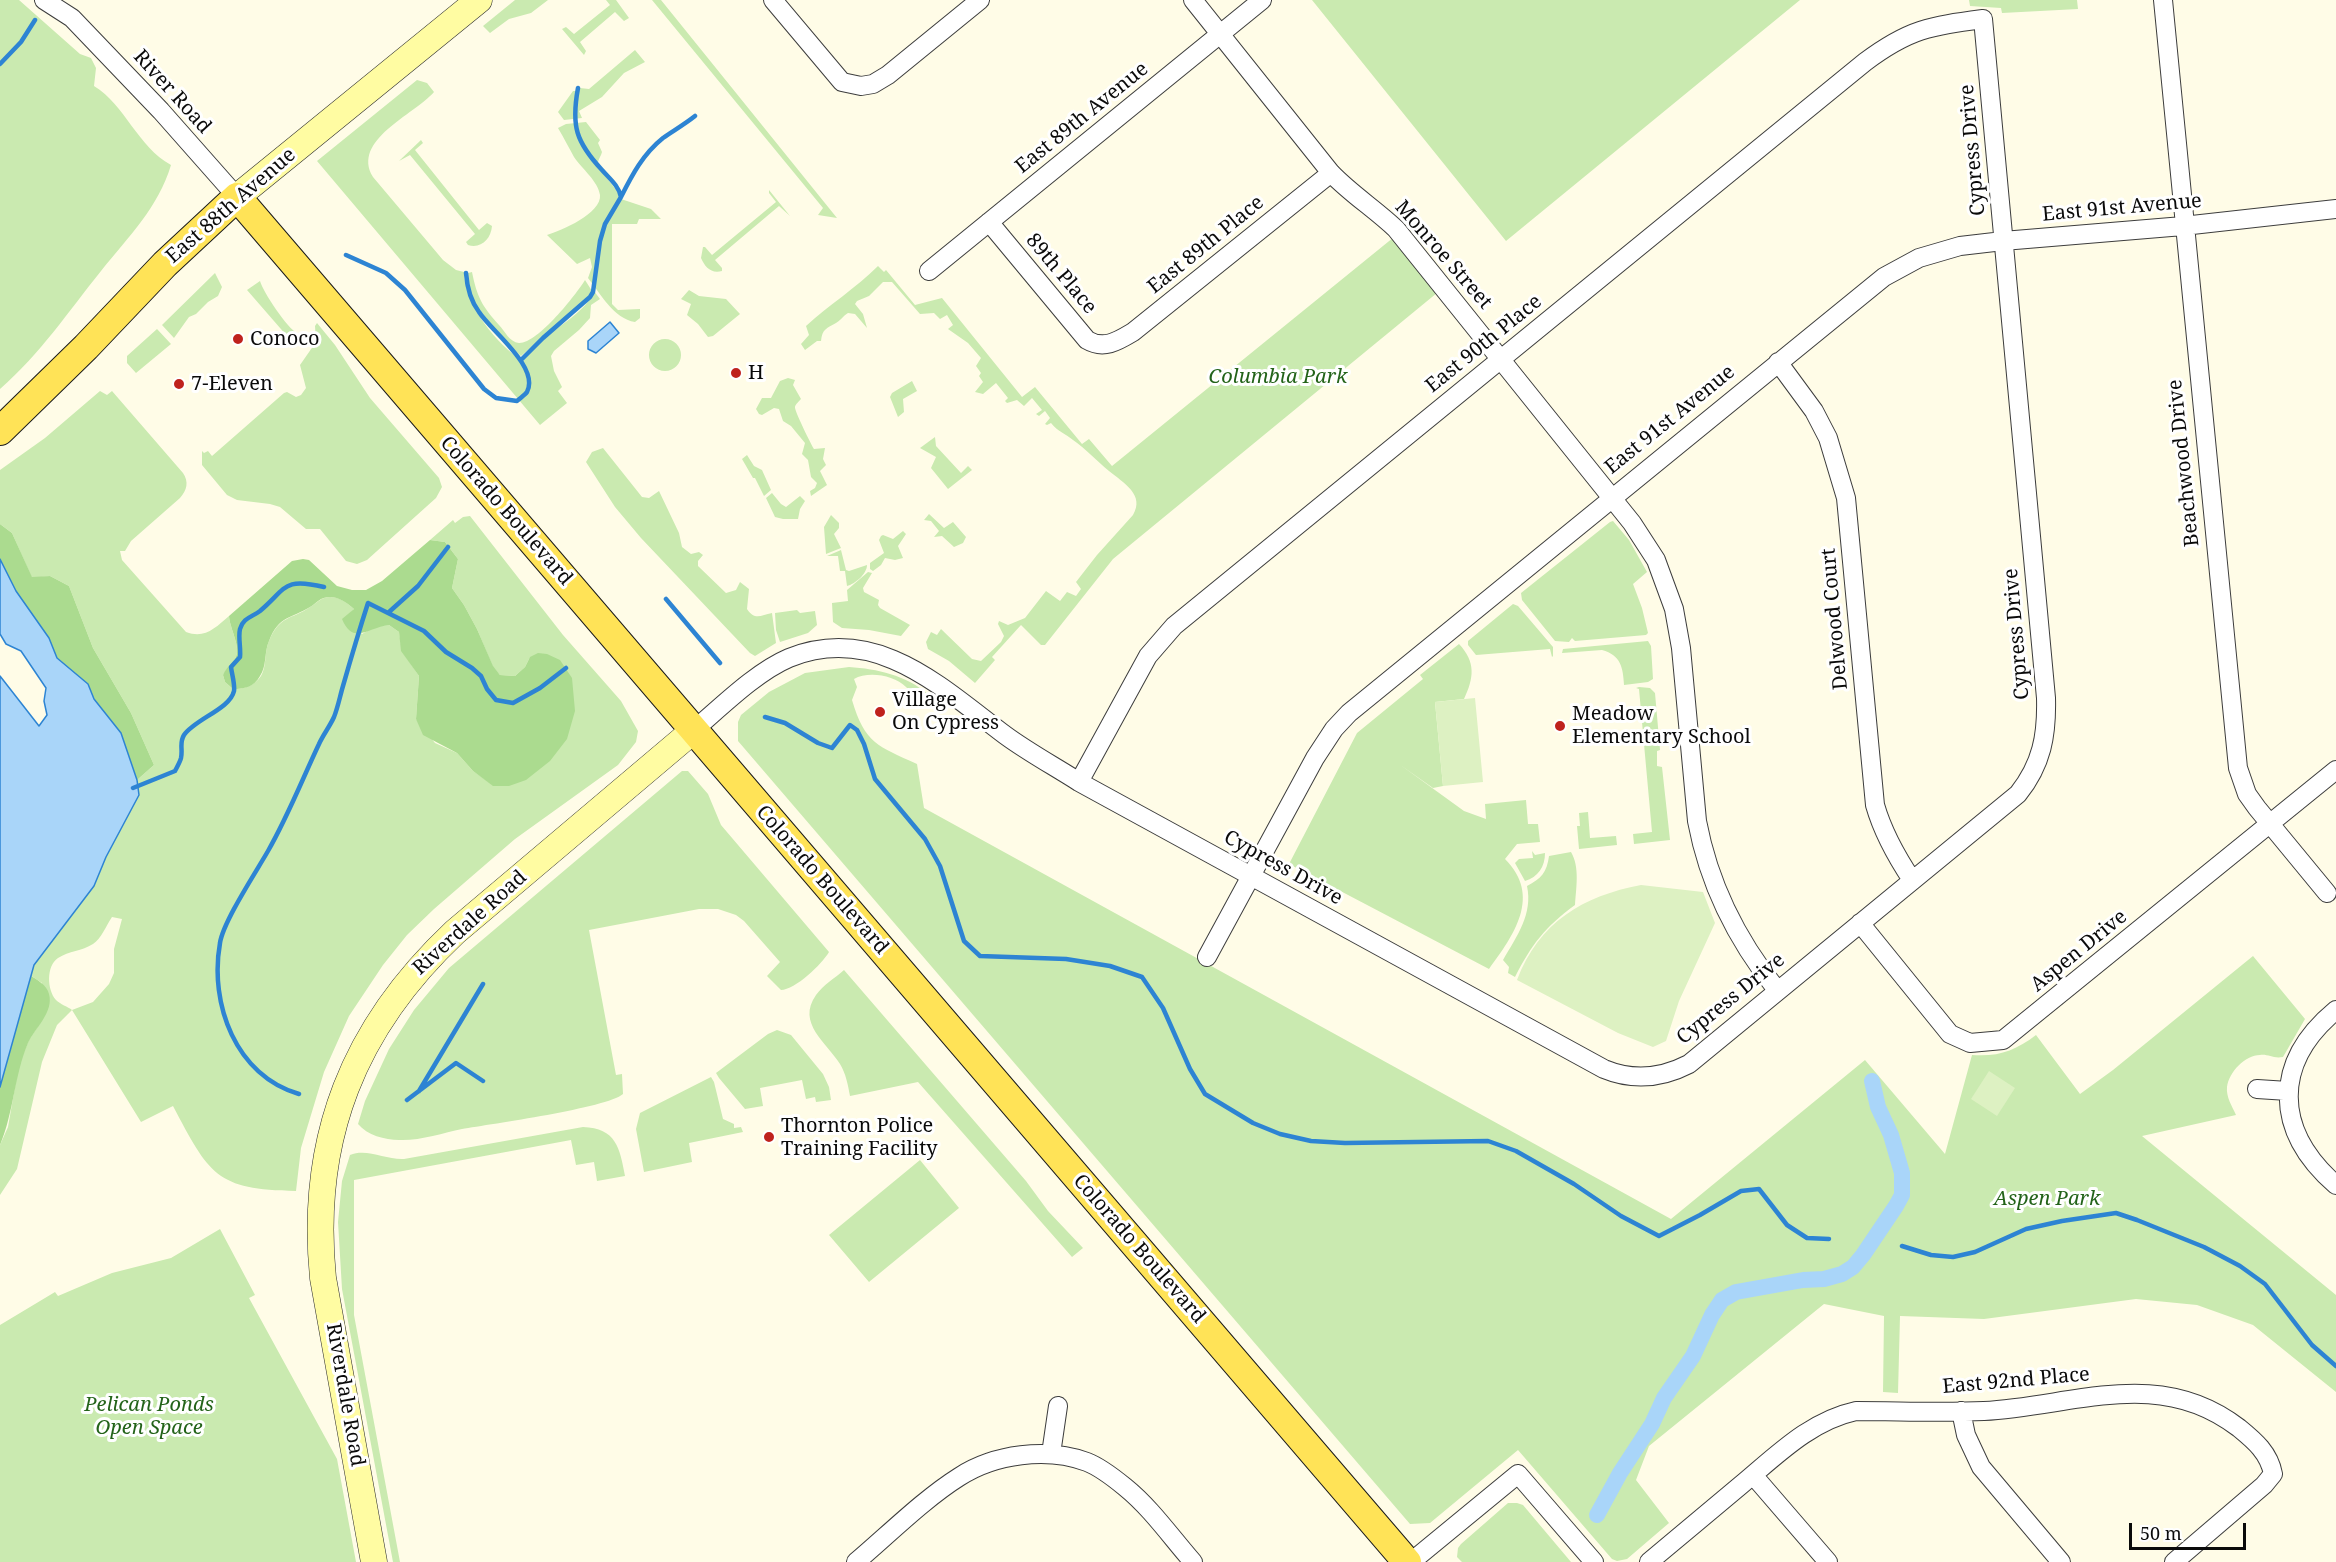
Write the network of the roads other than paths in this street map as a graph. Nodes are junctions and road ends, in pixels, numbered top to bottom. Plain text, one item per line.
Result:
1 (44, 0) edge
2 (479, 0) edge
3 (773, 0) edge
4 (980, 0) edge
5 (1193, 0) edge
6 (1262, 0) edge
7 (2163, 0) edge
8 (70, 9) edge
9 (1983, 19) joint
10 (1221, 34) junction
11 (1331, 173) junction
12 (237, 197) junction
13 (2336, 209) edge
14 (989, 222) junction
15 (2183, 226) junction
16 (2003, 241) junction
17 (929, 271) dead end
18 (1104, 345) joint
19 (1501, 359) junction
20 (1778, 362) junction
21 (0, 431) edge
22 (1612, 497) junction
23 (694, 730) junction
24 (2336, 770) edge
25 (1078, 782) junction
26 (2270, 825) junction
27 (1251, 876) junction
28 (1912, 880) junction
29 (2327, 893) dead end
30 (1860, 923) junction
31 (1207, 957) dead end
32 (1777, 990) junction
33 (2336, 1010) edge
34 (2257, 1089) dead end
35 (2289, 1091) junction
36 (2336, 1185) edge
37 (1058, 1406) dead end
38 (1961, 1411) junction
39 (1051, 1454) junction
40 (1753, 1475) junction
41 (374, 1562) edge
42 (856, 1562) edge
43 (1193, 1562) edge
44 (1409, 1562) edge
45 (1594, 1562) edge
46 (1649, 1562) edge
47 (1828, 1562) edge
48 (2061, 1562) edge
49 (2174, 1562) edge

1 - 8 street, River Road
2 - 12 street, East 88th Avenue
3 - 4 street
5 - 10 street, Monroe Street
6 - 10 street, East 89th Avenue
7 - 15 street, Beachwood Drive
8 - 12 street, River Road
9 - 16 street, Cypress Drive
9 - 19 street, East 90th Place
10 - 11 street, Monroe Street
10 - 14 street, East 89th Avenue
11 - 18 street, East 89th Place
11 - 19 street, Monroe Street
12 - 21 main road, East 88th Avenue
12 - 23 main road, Colorado Boulevard
13 - 15 street, East 91st Avenue
14 - 17 street, East 89th Avenue
14 - 18 street, 89th Place
15 - 16 street, East 91st Avenue
15 - 26 street, Beachwood Drive
16 - 20 street, East 91st Avenue
16 - 28 street, Cypress Drive
19 - 22 street, Monroe Street
19 - 25 street, East 90th Place
20 - 22 street, East 91st Avenue
20 - 28 street, Delwood Court
22 - 27 street, East 91st Avenue
22 - 32 street, Monroe Street
23 - 25 street, Cypress Drive
23 - 41 street, Riverdale Road
23 - 44 main road, Colorado Boulevard
24 - 26 street, Aspen Drive
25 - 27 street, Cypress Drive
26 - 29 street, Beachwood Drive
26 - 30 street, Aspen Drive
27 - 31 street, East 91st Avenue
27 - 32 street, Cypress Drive
28 - 30 street, Cypress Drive
30 - 32 street, Cypress Drive
33 - 35 street
34 - 35 street
35 - 36 street
37 - 39 street
38 - 40 street, East 92nd Place
38 - 48 street
38 - 49 street, East 92nd Place
39 - 42 street
39 - 43 street
40 - 46 street, East 92nd Place
40 - 47 street
44 - 45 street

